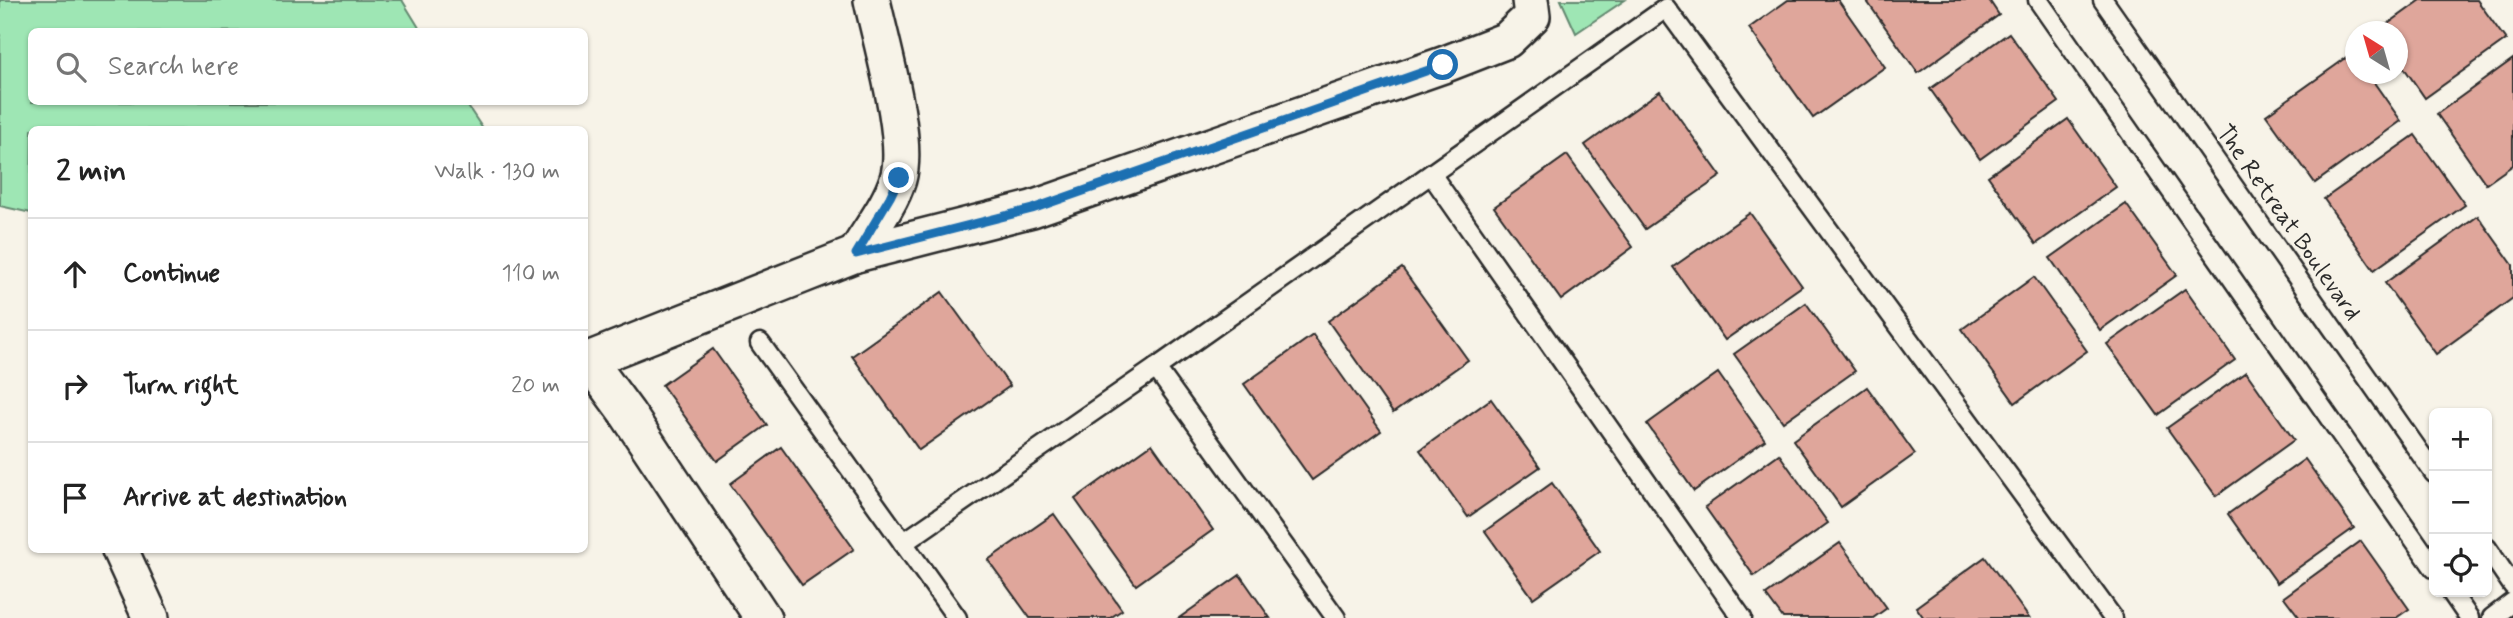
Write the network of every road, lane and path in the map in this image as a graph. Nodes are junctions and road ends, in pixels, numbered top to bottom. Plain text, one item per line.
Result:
1 (872, 0) edge
2 (1530, 0) edge
3 (2038, 0) edge
4 (2103, 0) edge
5 (1672, 4) edge
6 (1431, 174) junction
7 (856, 254) junction
8 (760, 343) dead end
9 (1156, 368) junction
10 (2433, 471) edge
11 (903, 543) junction
12 (121, 553) edge
13 (2492, 555) edge
14 (2429, 561) edge
15 (2513, 586) edge
16 (2454, 597) edge
17 (2513, 603) edge
18 (151, 618) edge
19 (763, 618) edge
20 (957, 618) edge
21 (1336, 618) edge
22 (1742, 618) edge
23 (2113, 618) edge
24 (2469, 618) edge
25 (2492, 618) edge

1 - 7 street
2 - 7 street
3 - 14 lane
4 - 10 lane, The Retreat Boulevard
5 - 6 lane
5 - 23 lane
6 - 9 lane
6 - 22 lane
7 - 19 street
8 - 11 lane
9 - 11 lane
9 - 21 lane
11 - 20 lane
12 - 18 street
13 - 15 lane
16 - 24 lane
17 - 25 lane

